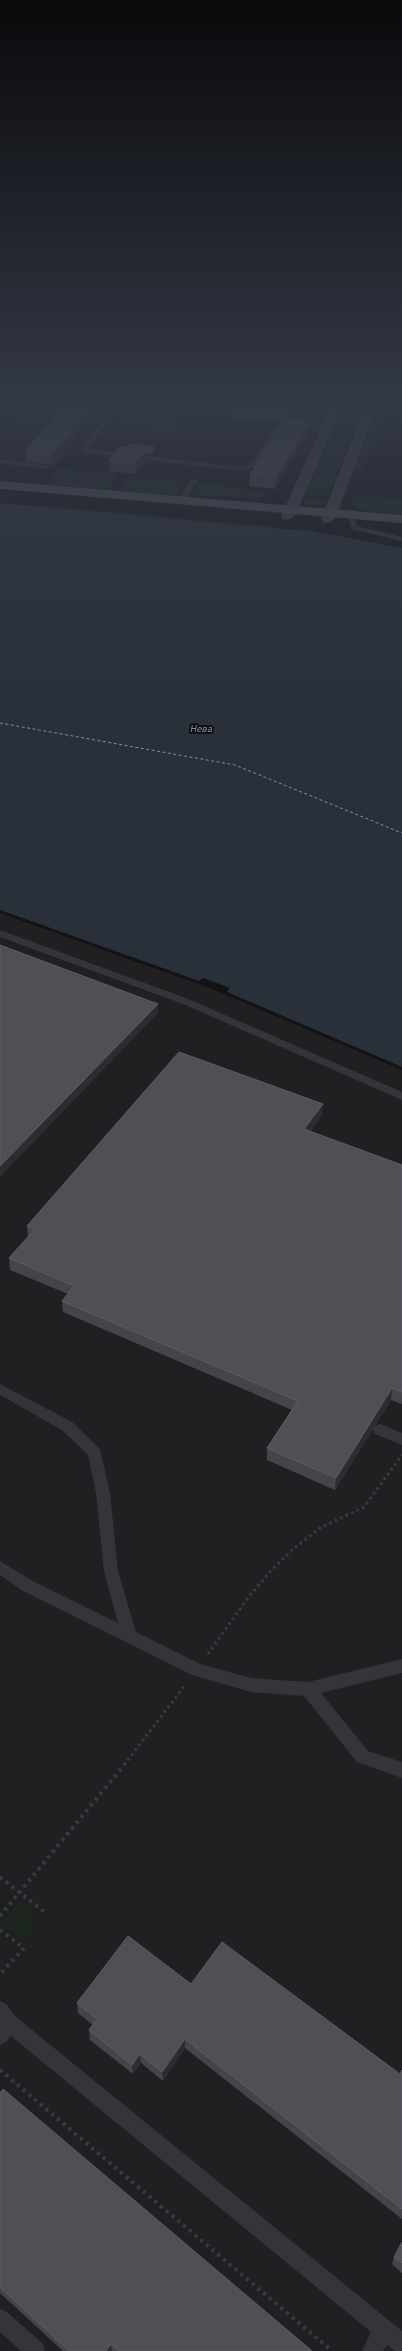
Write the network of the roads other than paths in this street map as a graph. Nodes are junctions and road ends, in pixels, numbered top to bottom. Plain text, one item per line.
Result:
1 (219, 512) edge
2 (247, 512) edge
3 (289, 512) edge
4 (331, 512) edge
5 (329, 516) junction
6 (286, 518) junction
7 (402, 519) edge
8 (352, 521) junction
9 (402, 525) edge
10 (402, 539) edge
11 (0, 933) edge
12 (402, 1096) edge
13 (0, 1389) edge
14 (380, 1430) dead end
15 (402, 1439) edge
16 (0, 1567) edge
17 (129, 1636) junction
18 (402, 1666) edge
19 (308, 1689) junction
20 (402, 1770) edge
21 (3, 2023) edge
22 (0, 2319) edge
23 (384, 2329) junction
24 (402, 2344) edge
25 (35, 2350) edge
26 (372, 2351) edge

1 - 6 main road
2 - 6 main road
3 - 6 main road
4 - 5 main road
5 - 6 main road
5 - 7 main road
5 - 8 main road
8 - 9 main road
8 - 10 lane
11 - 12 lane
13 - 17 lane
14 - 15 lane
16 - 17 lane
17 - 19 lane
18 - 19 lane
19 - 20 lane
21 - 23 lane
22 - 25 lane
23 - 24 lane
23 - 26 lane

